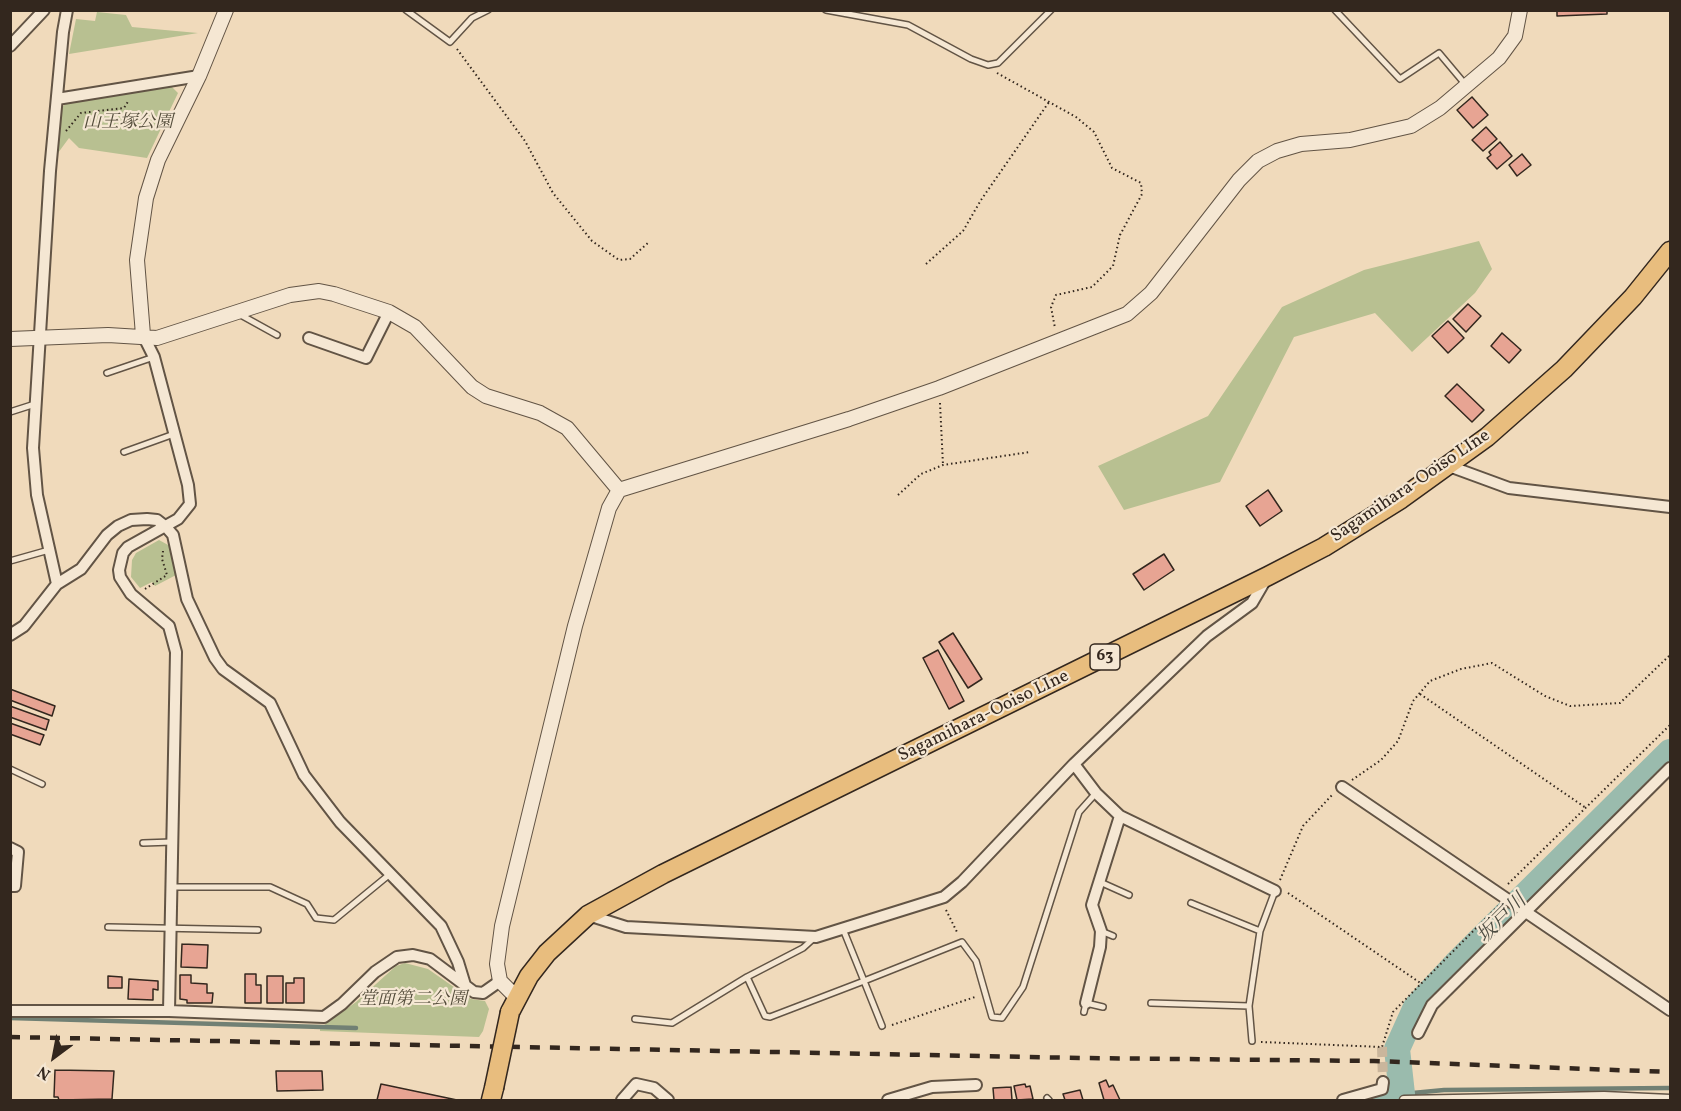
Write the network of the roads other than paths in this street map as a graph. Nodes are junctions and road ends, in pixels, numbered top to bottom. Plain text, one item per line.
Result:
1 (44, 10) edge
2 (68, 10) edge
3 (226, 10) edge
4 (406, 10) edge
5 (488, 10) edge
6 (826, 10) edge
7 (1051, 10) edge
8 (1335, 10) edge
9 (1520, 10) edge
10 (10, 46) edge
11 (200, 76) junction
12 (1467, 85) junction
13 (57, 99) junction
14 (1671, 251) edge
15 (235, 312) junction
16 (389, 312) junction
17 (144, 335) junction
18 (277, 335) dead end
19 (41, 338) junction
20 (309, 338) dead end
21 (10, 339) edge
22 (154, 357) junction
23 (107, 373) dead end
24 (38, 404) junction
25 (10, 412) edge
26 (174, 434) junction
27 (124, 452) dead end
28 (1449, 466) junction
29 (619, 490) junction
30 (1671, 507) edge
31 (166, 527) junction
32 (50, 550) junction
33 (10, 561) edge
34 (1268, 576) junction
35 (57, 584) junction
36 (10, 635) edge
37 (1074, 764) junction
38 (1671, 768) edge
39 (10, 769) edge
40 (42, 784) dead end
41 (1342, 787) road end
42 (1096, 793) junction
43 (1120, 816) junction
44 (173, 842) junction
45 (143, 843) dead end
46 (10, 848) edge
47 (390, 874) junction
48 (1100, 882) junction
49 (10, 886) edge
50 (171, 887) junction
51 (1276, 888) joint
52 (1129, 895) dead end
53 (1191, 903) dead end
54 (1527, 910) junction
55 (588, 915) junction
56 (108, 927) dead end
57 (843, 928) junction
58 (258, 930) dead end
59 (171, 931) junction
60 (1101, 931) junction
61 (1260, 931) junction
62 (1113, 936) dead end
63 (816, 937) junction
64 (747, 977) junction
65 (500, 981) junction
66 (864, 981) junction
67 (466, 986) junction
68 (1151, 1003) dead end
69 (513, 1005) junction
70 (1249, 1006) junction
71 (1085, 1007) joint
72 (1103, 1007) dead end
73 (1671, 1010) edge
74 (10, 1011) edge
75 (169, 1011) junction
76 (635, 1019) dead end
77 (882, 1026) road end
78 (1418, 1033) dead end
79 (1252, 1041) road end
80 (1383, 1082) dead end
81 (976, 1085) dead end
82 (493, 1094) edge
83 (1671, 1099) edge
84 (622, 1101) edge
85 (668, 1101) edge
86 (888, 1101) edge
87 (1343, 1101) edge
88 (1404, 1101) edge

1 - 10 street
2 - 13 street
3 - 11 street
4 - 5 lane
6 - 7 lane
8 - 12 lane
9 - 12 street
11 - 13 street
11 - 17 street
12 - 29 street
13 - 19 street
14 - 28 main road, Sagamihara-Ooiso LIne / 63
15 - 16 street
15 - 17 street
15 - 18 lane
16 - 20 street
16 - 29 street
17 - 19 street
17 - 22 street
19 - 21 street
19 - 24 street
22 - 23 lane
22 - 26 street
24 - 25 lane
24 - 32 street
26 - 27 lane
26 - 31 street
28 - 30 street
28 - 34 main road, Sagamihara-Ooiso LIne / 63
29 - 65 street
31 - 35 street
31 - 44 street
31 - 47 street
32 - 33 lane
32 - 35 street
34 - 37 street
34 - 55 main road, Sagamihara-Ooiso LIne / 63
35 - 36 street
37 - 42 street
37 - 57 street
38 - 54 street
39 - 40 lane
41 - 54 street
42 - 43 street
42 - 66 lane
43 - 48 street
43 - 51 street
44 - 45 lane
44 - 50 street
46 - 49 street
47 - 50 lane
47 - 67 street
48 - 52 lane
48 - 60 street
50 - 59 street
51 - 61 lane
53 - 61 lane
54 - 73 street
54 - 78 street
55 - 63 street
55 - 69 main road, Sagamihara-Ooiso LIne / 63
56 - 59 lane
57 - 63 street
57 - 66 lane
58 - 59 lane
59 - 75 street
60 - 62 lane
60 - 71 street
61 - 70 lane
63 - 64 lane
64 - 66 lane
64 - 76 lane
65 - 67 street
65 - 69 street
66 - 77 lane
67 - 75 street
68 - 70 lane
69 - 82 main road, Sagamihara-Ooiso LIne / 63, bridge
70 - 79 lane
71 - 72 lane
74 - 75 street
80 - 87 street
81 - 86 street
83 - 88 street
84 - 85 street

